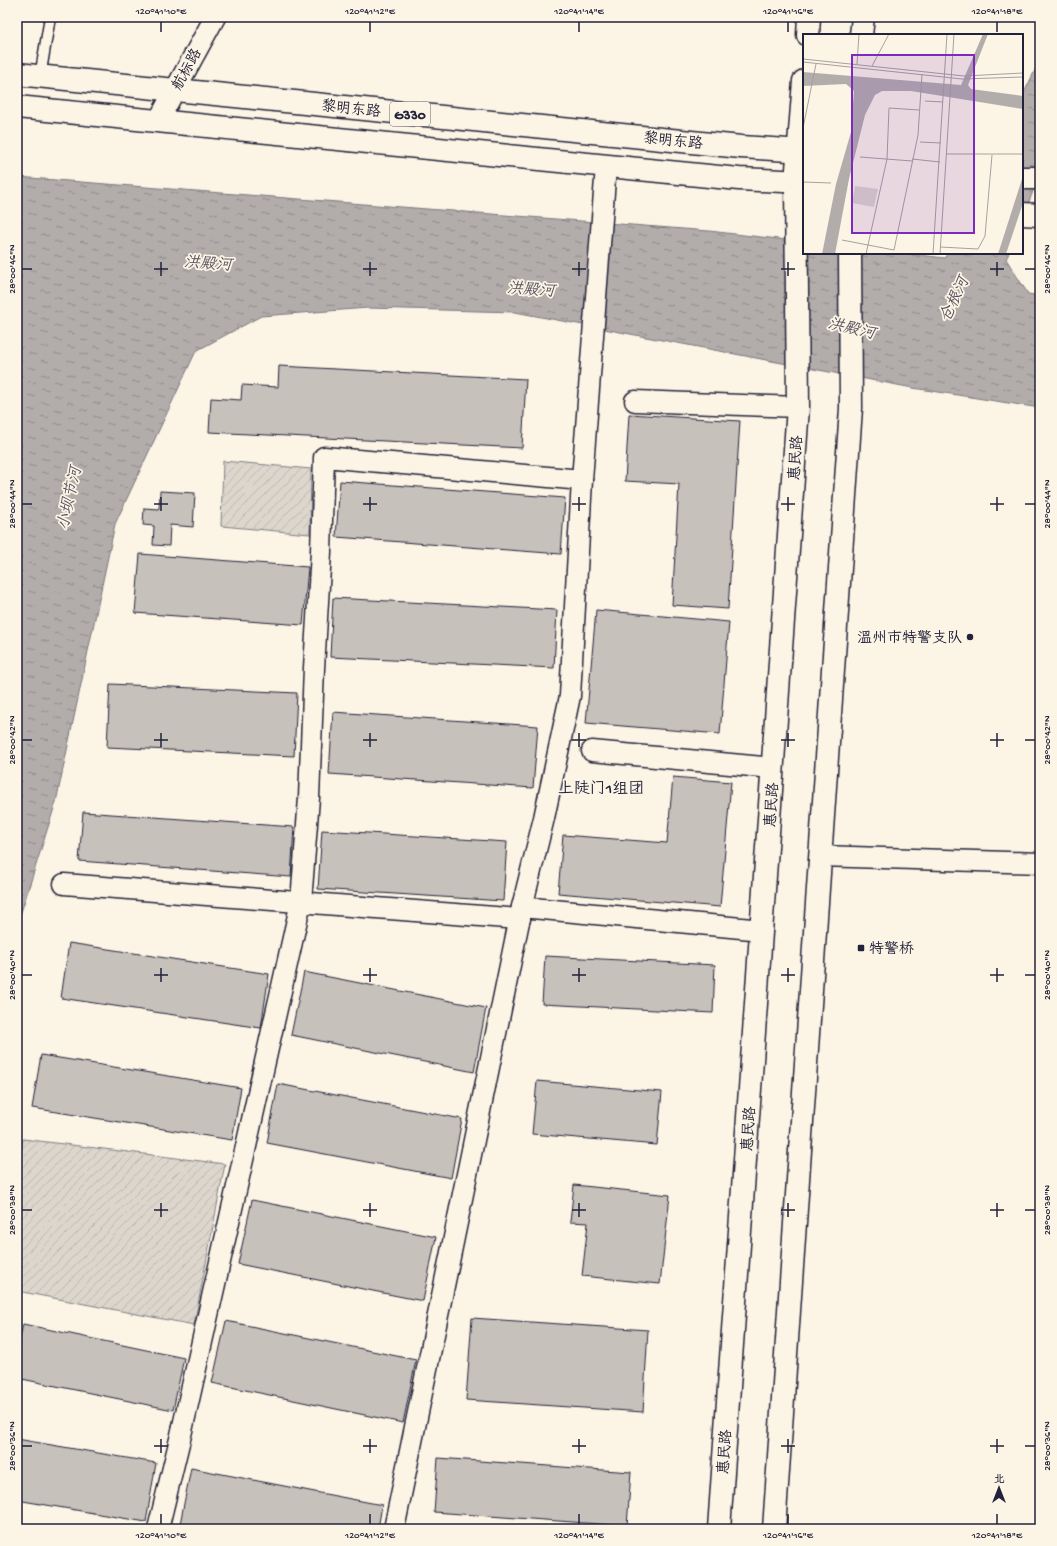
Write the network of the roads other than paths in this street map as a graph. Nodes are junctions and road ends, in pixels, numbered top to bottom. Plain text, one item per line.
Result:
1 (50, 17) edge
2 (215, 17) edge
3 (809, 17) edge
4 (863, 17) edge
5 (808, 34) edge
6 (861, 34) edge
7 (17, 74) edge
8 (40, 77) junction
9 (174, 90) junction
10 (803, 104) edge
11 (17, 107) edge
12 (158, 121) junction
13 (801, 151) edge
14 (606, 166) junction
15 (1023, 178) edge
16 (1040, 178) edge
17 (800, 182) edge
18 (1023, 214) edge
19 (1040, 215) edge
20 (850, 254) edge
21 (635, 401) dead end
22 (798, 404) junction
23 (582, 480) junction
24 (592, 752) dead end
25 (773, 768) junction
26 (821, 856) junction
27 (1040, 863) edge
28 (64, 884) dead end
29 (301, 902) junction
30 (521, 913) junction
31 (762, 930) junction
32 (158, 1529) edge
33 (394, 1529) edge
34 (719, 1529) edge
35 (774, 1529) edge

1 - 8 lane
2 - 9 street, 航标路
3 - 5 main road
4 - 6 main road
7 - 8 main road, 黎明东路 / G330
8 - 9 main road, 黎明东路 / G330
9 - 12 street, 航标路
9 - 13 main road, 黎明东路 / G330
10 - 13 main road, 惠民路
11 - 12 main road, G330
12 - 14 main road, G330
13 - 17 main road, 惠民路
14 - 17 main road, G330
14 - 23 street
15 - 16 main road
17 - 22 main road, 惠民路
18 - 19 main road
20 - 26 main road
21 - 22 street
22 - 25 main road, 惠民路
23 - 29 street
23 - 30 street
24 - 25 street
25 - 31 main road, 惠民路
26 - 27 street
26 - 35 main road
28 - 29 street
29 - 30 street
29 - 32 street
30 - 31 street
30 - 33 street
31 - 34 main road, 惠民路

